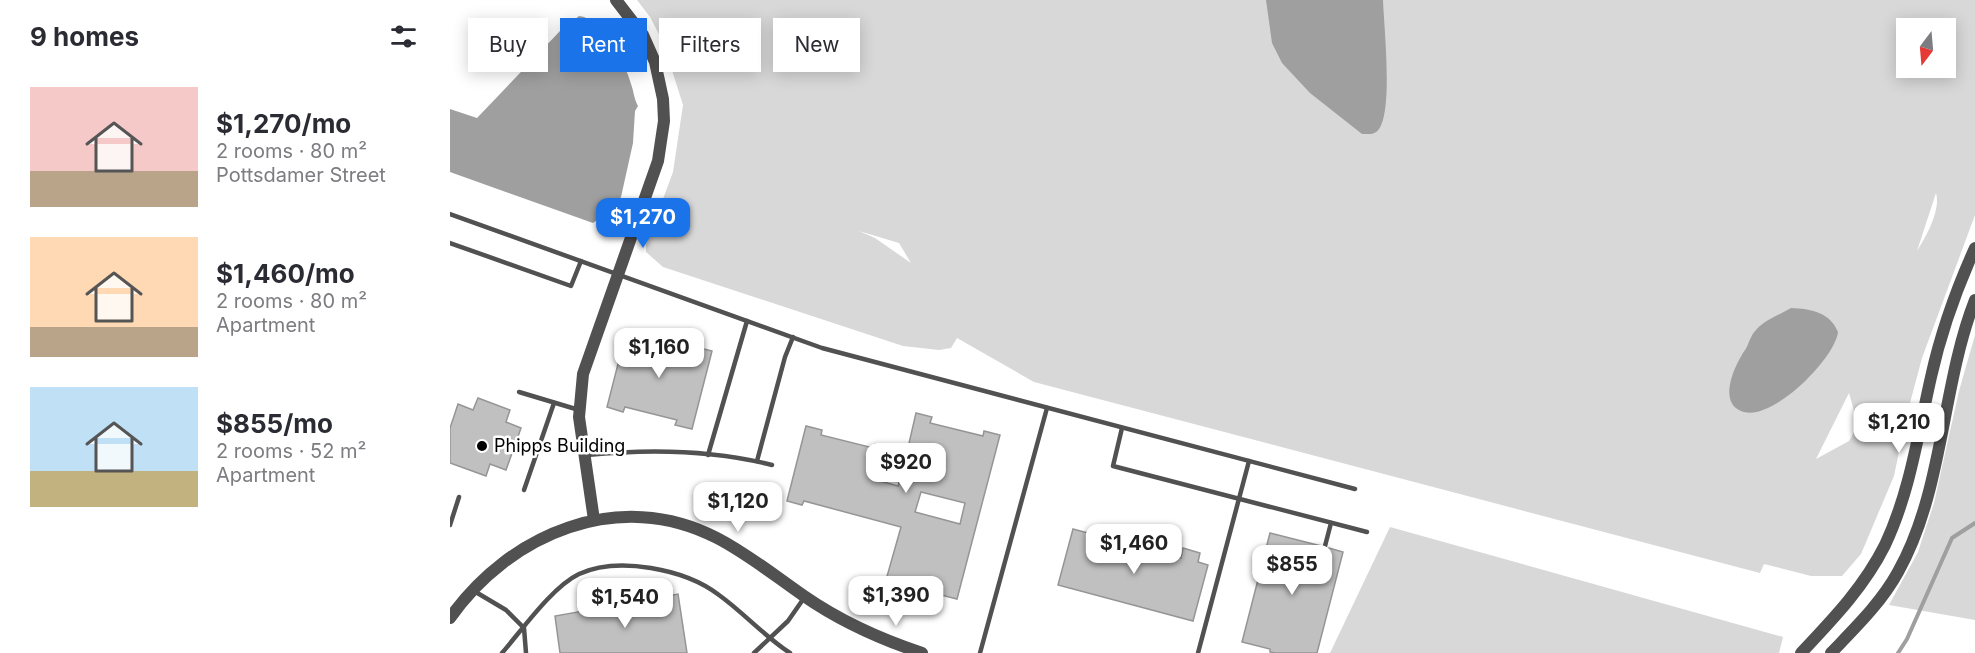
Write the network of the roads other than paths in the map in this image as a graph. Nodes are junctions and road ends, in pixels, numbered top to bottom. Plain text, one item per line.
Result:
1 (616, 0) edge
2 (450, 214) edge
3 (450, 243) edge
4 (1975, 248) edge
5 (581, 261) junction
6 (618, 275) junction
7 (1975, 300) edge
8 (747, 321) junction
9 (793, 337) junction
10 (519, 392) dead end
11 (554, 403) junction
12 (1047, 408) junction
13 (579, 410) junction
14 (1122, 428) junction
15 (584, 455) junction
16 (708, 455) junction
17 (757, 461) junction
18 (1249, 461) junction
19 (772, 465) dead end
20 (1355, 489) dead end
21 (524, 490) dead end
22 (459, 497) dead end
23 (1239, 499) junction
24 (594, 520) junction
25 (1331, 523) junction
26 (450, 525) edge
27 (1367, 532) dead end
28 (1324, 546) dead end
29 (471, 590) junction
30 (805, 597) junction
31 (450, 618) edge
32 (524, 628) junction
33 (769, 639) junction
34 (502, 653) edge
35 (526, 653) edge
36 (754, 653) edge
37 (790, 653) edge
38 (922, 653) edge
39 (980, 653) edge
40 (1198, 653) edge
41 (1802, 653) edge
42 (1831, 653) edge

1 - 6 street
2 - 5 lane
3 - 5 lane
4 - 41 street
5 - 6 lane
6 - 8 lane
6 - 13 street
7 - 42 street
8 - 9 lane
8 - 16 lane
9 - 12 lane
9 - 17 lane
10 - 11 lane
11 - 13 lane
11 - 21 lane
12 - 14 lane
12 - 39 lane
13 - 15 street
14 - 18 lane
14 - 23 lane
15 - 16 lane
15 - 24 street
16 - 17 lane
17 - 19 lane
18 - 20 lane
18 - 23 lane
22 - 26 lane
23 - 25 lane
23 - 40 lane
24 - 29 street
24 - 30 street
25 - 27 lane
25 - 28 lane
29 - 31 street
29 - 32 lane
30 - 33 lane
30 - 38 street
32 - 33 lane
32 - 34 lane
32 - 35 lane
33 - 36 lane
33 - 37 lane

